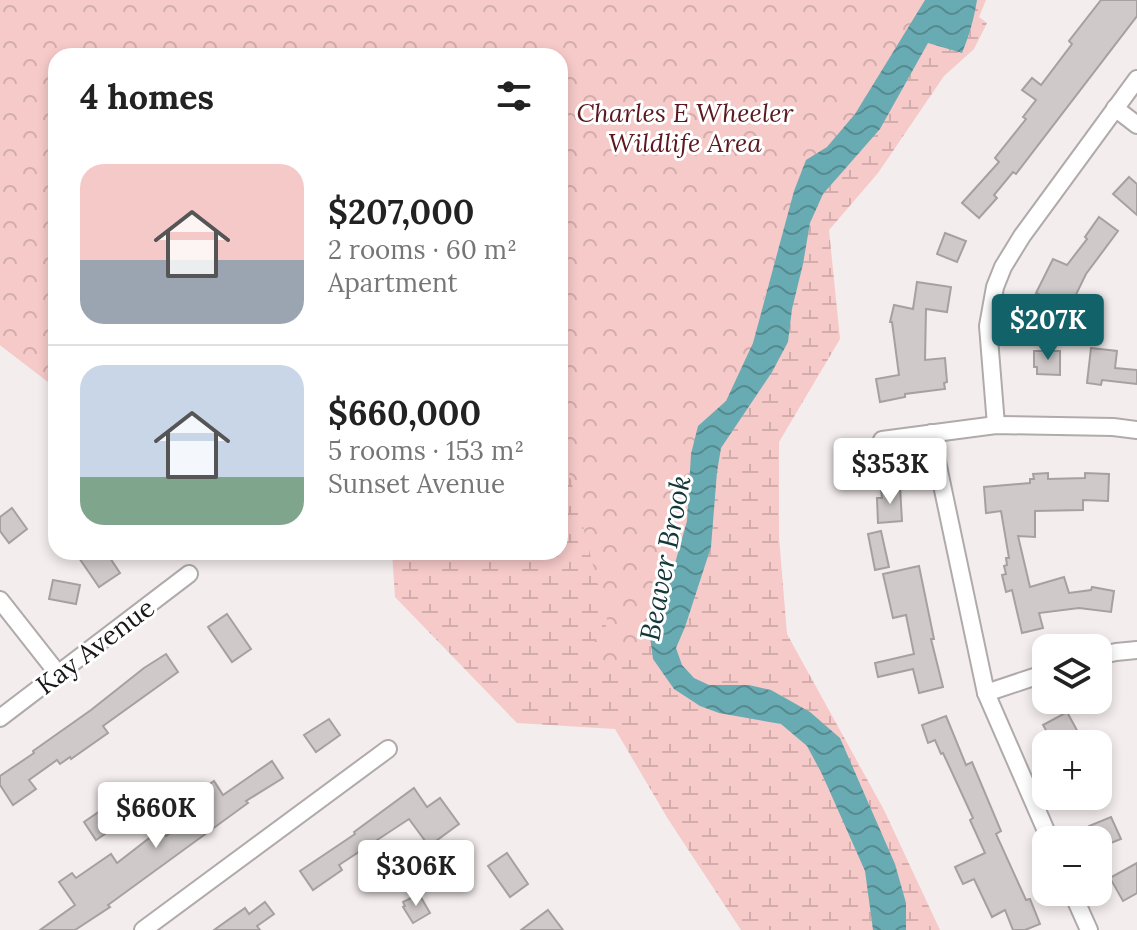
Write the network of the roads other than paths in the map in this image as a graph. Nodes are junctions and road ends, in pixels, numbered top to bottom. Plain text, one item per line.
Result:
1 (1137, 79) edge
2 (1115, 108) junction
3 (1137, 125) edge
4 (996, 425) junction
5 (1137, 430) edge
6 (931, 433) junction
7 (882, 440) dead end
8 (189, 574) dead end
9 (0, 600) edge
10 (1137, 650) edge
11 (1112, 653) edge
12 (59, 675) junction
13 (1032, 678) edge
14 (986, 693) junction
15 (0, 718) edge
16 (388, 749) dead end
17 (1044, 826) edge
18 (1078, 906) edge
19 (143, 930) edge
20 (1089, 930) edge

1 - 2 street
2 - 3 street
2 - 4 street
4 - 5 street
4 - 6 street
6 - 7 street
6 - 14 street
8 - 12 street, Kay Avenue
9 - 12 street
10 - 11 street
12 - 15 street, Kay Avenue
13 - 14 street
14 - 17 street
16 - 19 street
18 - 20 street

